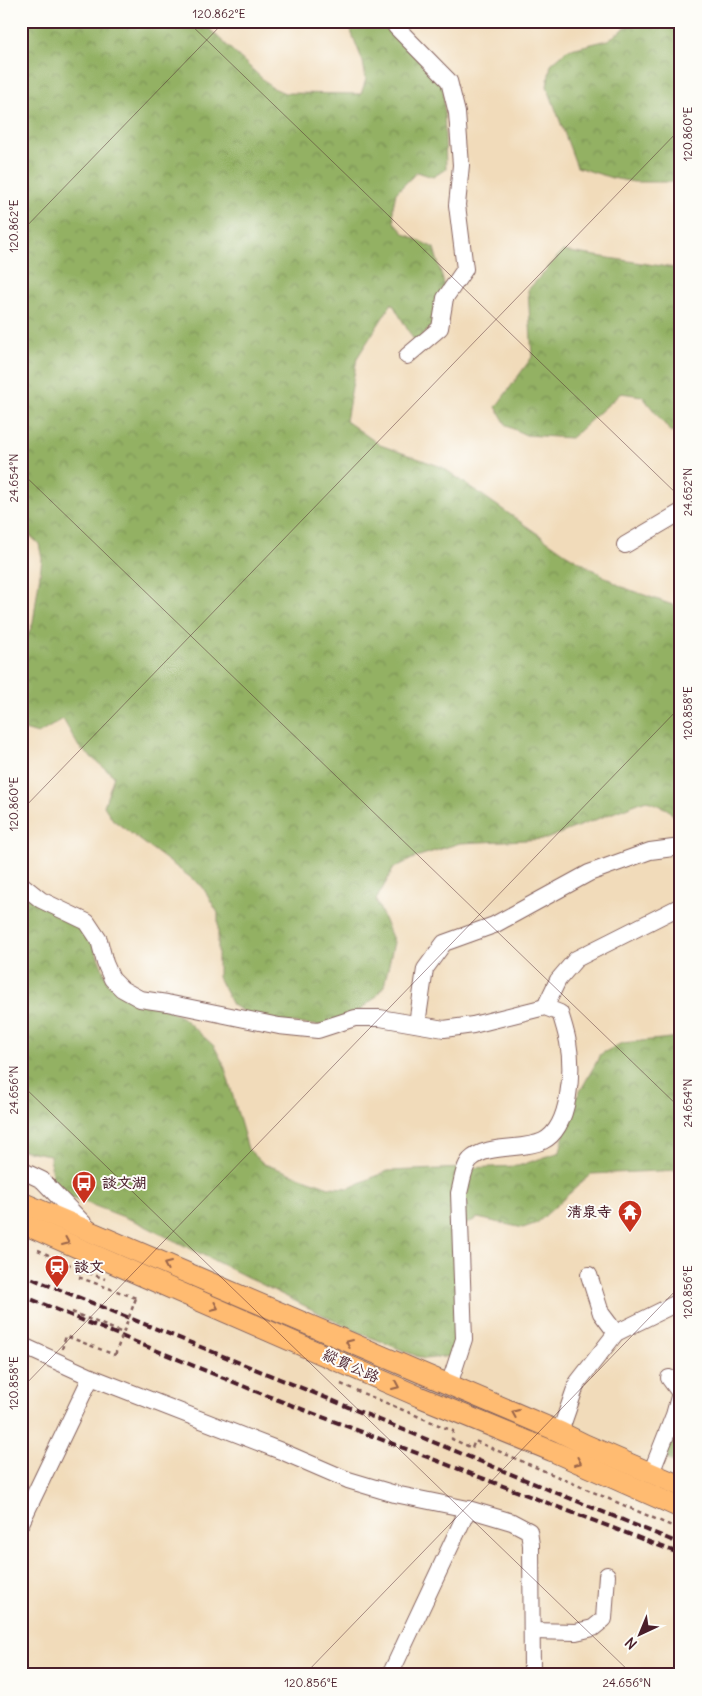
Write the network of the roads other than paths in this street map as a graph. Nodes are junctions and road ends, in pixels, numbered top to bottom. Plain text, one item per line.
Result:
1 (393, 21) edge
2 (407, 356) dead end
3 (681, 512) edge
4 (625, 545) dead end
5 (681, 847) edge
6 (21, 884) edge
7 (681, 906) edge
8 (545, 1007) junction
9 (417, 1024) junction
10 (21, 1170) edge
11 (30, 1222) edge
12 (93, 1233) junction
13 (589, 1275) dead end
14 (681, 1301) edge
15 (616, 1333) junction
16 (21, 1345) edge
17 (91, 1376) junction
18 (669, 1378) dead end
19 (449, 1385) junction
20 (560, 1432) junction
21 (552, 1451) junction
22 (650, 1473) junction
23 (681, 1486) edge
24 (681, 1508) edge
25 (468, 1509) junction
26 (21, 1523) edge
27 (607, 1575) dead end
28 (532, 1631) junction
29 (390, 1675) edge
30 (532, 1675) edge

1 - 2 street
3 - 4 street
5 - 9 street
6 - 9 street
7 - 8 street
8 - 9 street
8 - 19 street
10 - 12 street
11 - 12 main road, 縱貫公路
11 -> 21 main road, 縱貫公路
19 -> 12 main road, 縱貫公路
13 - 15 street
14 - 15 street
15 - 20 street
16 - 17 street
17 - 25 street
17 - 26 street
18 - 22 street
20 -> 19 main road, 縱貫公路
20 - 21 main road
20 - 22 main road, 縱貫公路
21 -> 24 main road, 縱貫公路
22 - 23 main road, 縱貫公路
25 - 28 street
25 - 29 street
27 - 28 street
28 - 30 street

